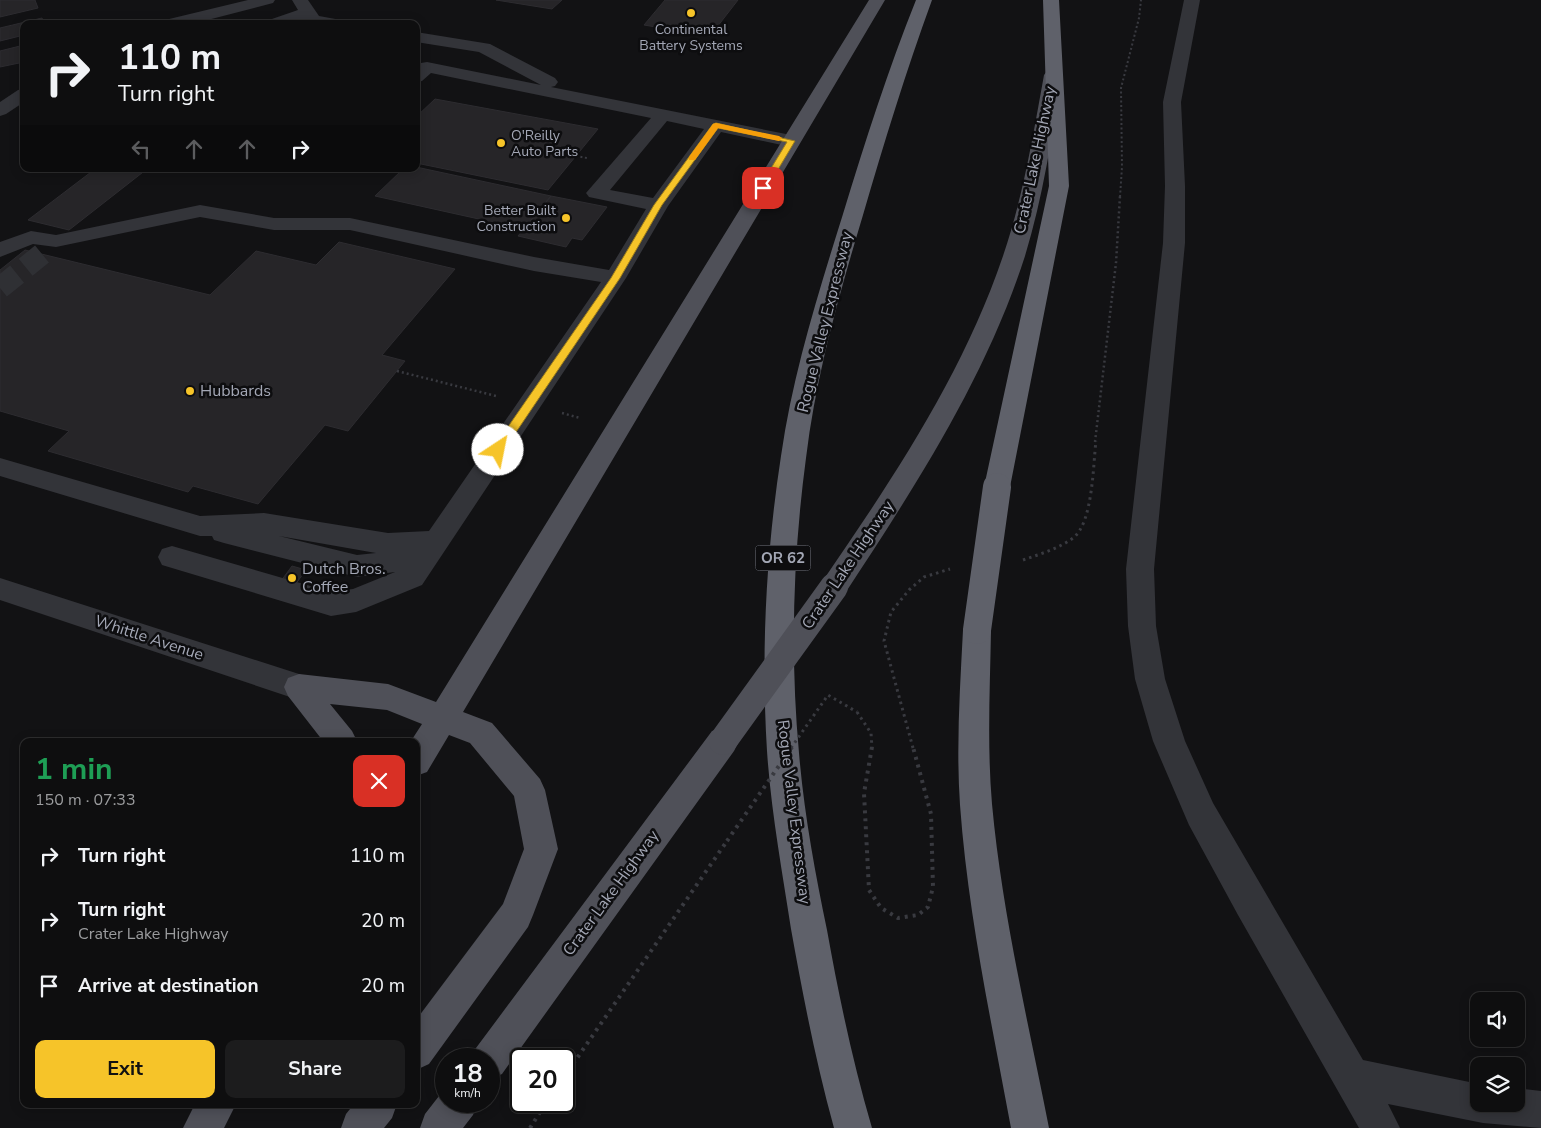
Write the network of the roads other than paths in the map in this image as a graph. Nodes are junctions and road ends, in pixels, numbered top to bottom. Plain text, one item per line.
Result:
1 (267, 0) edge
2 (876, 0) edge
3 (924, 0) edge
4 (1051, 0) edge
5 (1192, 0) edge
6 (304, 6) edge
7 (186, 20) edge
8 (281, 20) edge
9 (313, 20) edge
10 (420, 38) edge
11 (420, 73) edge
12 (1053, 75) junction
13 (20, 97) edge
14 (577, 97) junction
15 (0, 110) edge
16 (663, 115) junction
17 (716, 126) junction
18 (791, 141) junction
19 (658, 205) junction
20 (2, 249) edge
21 (615, 278) junction
22 (0, 468) edge
23 (436, 541) junction
24 (172, 557) dead end
25 (0, 588) edge
26 (299, 687) junction
27 (442, 718) junction
28 (339, 738) edge
29 (420, 755) edge
30 (420, 1046) edge
31 (498, 1048) edge
32 (1352, 1077) junction
33 (1470, 1101) edge
34 (214, 1108) edge
35 (375, 1108) edge
36 (1525, 1108) edge
37 (1541, 1110) edge
38 (450, 1113) edge
39 (202, 1128) edge
40 (360, 1128) edge
41 (439, 1128) edge
42 (853, 1128) edge
43 (1030, 1128) edge
44 (1381, 1128) edge

1 - 7 street
2 - 18 main road
3 - 42 highway, Rogue Valley Expressway / OR 62
4 - 12 highway, Crater Lake Highway
5 - 32 street
6 - 8 street
6 - 9 street
10 - 14 street
11 - 14 street
12 - 31 main road, Crater Lake Highway, bridge
12 - 43 highway, bridge
13 - 15 street
14 - 16 street
16 - 17 street
16 - 19 street
17 - 18 street
17 - 19 street
18 - 27 main road
19 - 21 street
20 - 21 street
21 - 23 street
22 - 23 street
23 - 24 street
25 - 26 street, Whittle Avenue
26 - 27 main road
26 - 28 main road
27 - 29 main road
27 - 30 main road
32 - 33 street
32 - 44 street
34 - 39 main road
35 - 40 main road
36 - 37 street
38 - 41 main road

